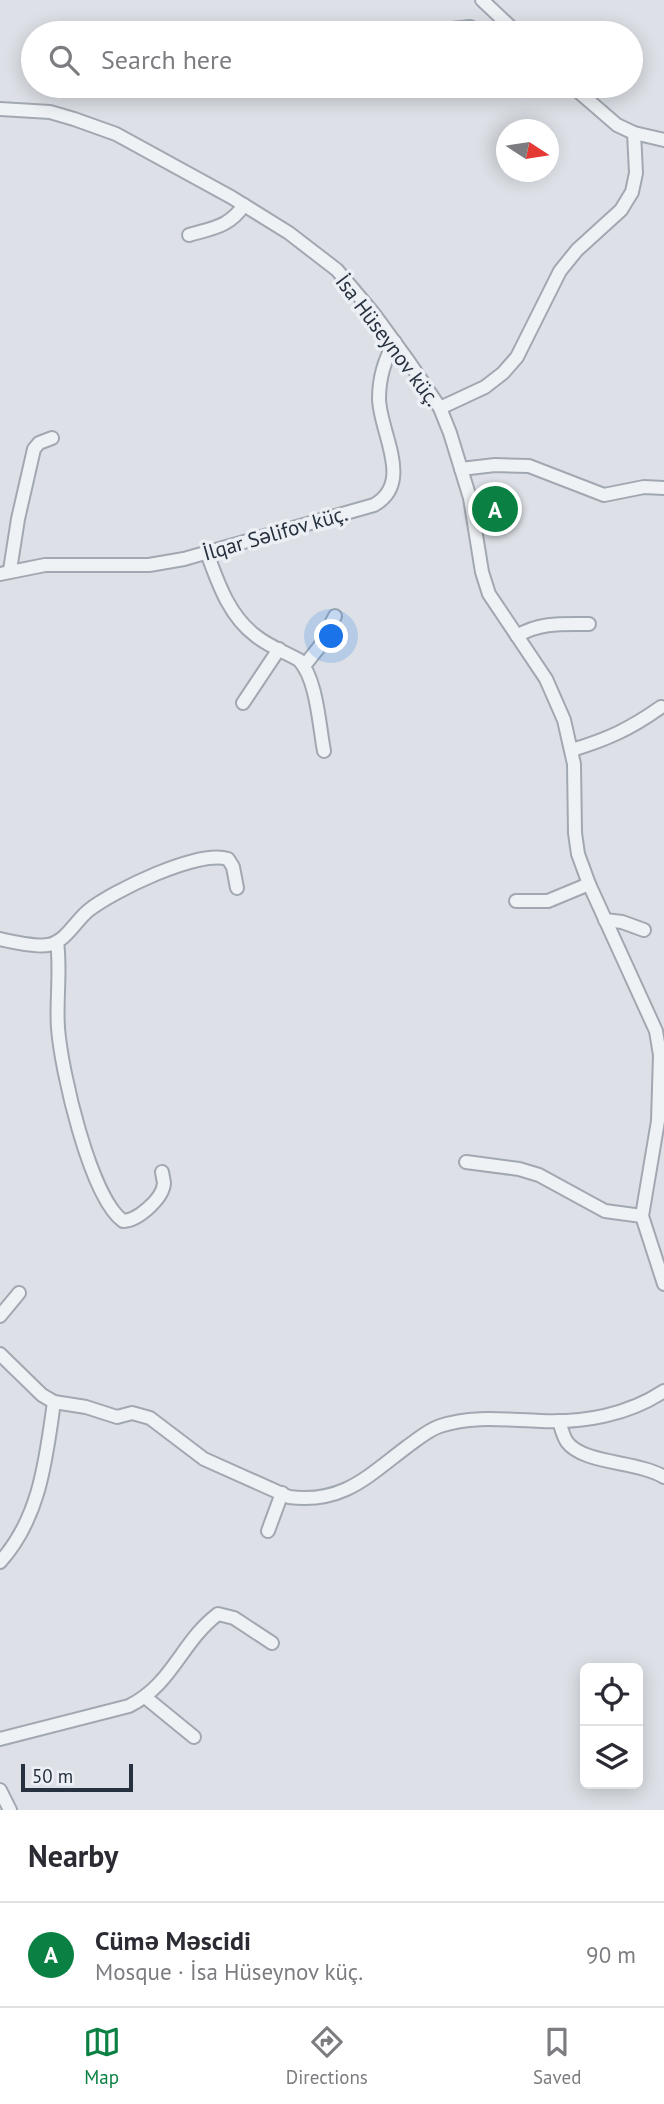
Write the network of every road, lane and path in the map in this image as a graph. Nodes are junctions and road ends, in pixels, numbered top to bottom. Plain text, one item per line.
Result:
1 (482, 0) edge
2 (504, 21) edge
3 (586, 98) edge
4 (0, 109) edge
5 (634, 133) junction
6 (664, 140) edge
7 (244, 205) junction
8 (189, 235) dead end
9 (395, 342) junction
10 (440, 408) junction
11 (51, 438) dead end
12 (461, 470) junction
13 (664, 488) edge
14 (207, 552) junction
15 (3, 571) edge
16 (335, 616) dead end
17 (589, 624) dead end
18 (517, 636) junction
19 (279, 649) junction
20 (304, 666) junction
21 (243, 703) dead end
22 (661, 707) dead end
23 (572, 750) junction
24 (324, 751) dead end
25 (589, 884) junction
26 (237, 888) dead end
27 (516, 901) dead end
28 (605, 920) junction
29 (644, 930) dead end
30 (0, 939) edge
31 (57, 942) junction
32 (662, 1046) edge
33 (466, 1162) dead end
34 (162, 1172) dead end
35 (642, 1216) junction
36 (664, 1284) edge
37 (19, 1293) dead end
38 (0, 1316) edge
39 (0, 1354) edge
40 (664, 1391) edge
41 (54, 1402) junction
42 (559, 1421) junction
43 (664, 1478) edge
44 (282, 1493) junction
45 (268, 1531) dead end
46 (0, 1562) edge
47 (272, 1643) dead end
48 (145, 1698) junction
49 (194, 1737) dead end
50 (0, 1739) edge
51 (0, 1790) edge
52 (10, 1810) edge

1 - 2 street
3 - 5 street
4 - 7 street, İsa Hüseynov küç.
5 - 6 street
5 - 10 street
7 - 8 street
7 - 9 street, İsa Hüseynov küç.
9 - 10 street, İsa Hüseynov küç.
9 - 14 street, İlqar Səlifov küç.
10 - 12 street, İsa Hüseynov küç.
11 - 15 street
12 - 13 street
12 - 18 street, İsa Hüseynov küç.
14 - 15 street, İlqar Səlifov küç.
14 - 19 street
16 - 20 street
17 - 18 street
18 - 23 street, İsa Hüseynov küç.
19 - 20 street
19 - 21 street
20 - 24 street
22 - 23 street
23 - 25 street, İsa Hüseynov küç.
25 - 27 street
25 - 28 street, İsa Hüseynov küç.
26 - 31 street
28 - 29 street
28 - 32 street, İsa Hüseynov küç.
30 - 31 street
31 - 34 street
32 - 35 street, İsa Hüseynov küç.
33 - 35 street
35 - 36 street, İsa Hüseynov küç.
37 - 38 street
39 - 41 street
40 - 42 street
41 - 44 street
41 - 46 street
42 - 43 street
42 - 44 street
44 - 45 street
47 - 48 street
48 - 49 street
48 - 50 street
51 - 52 street

